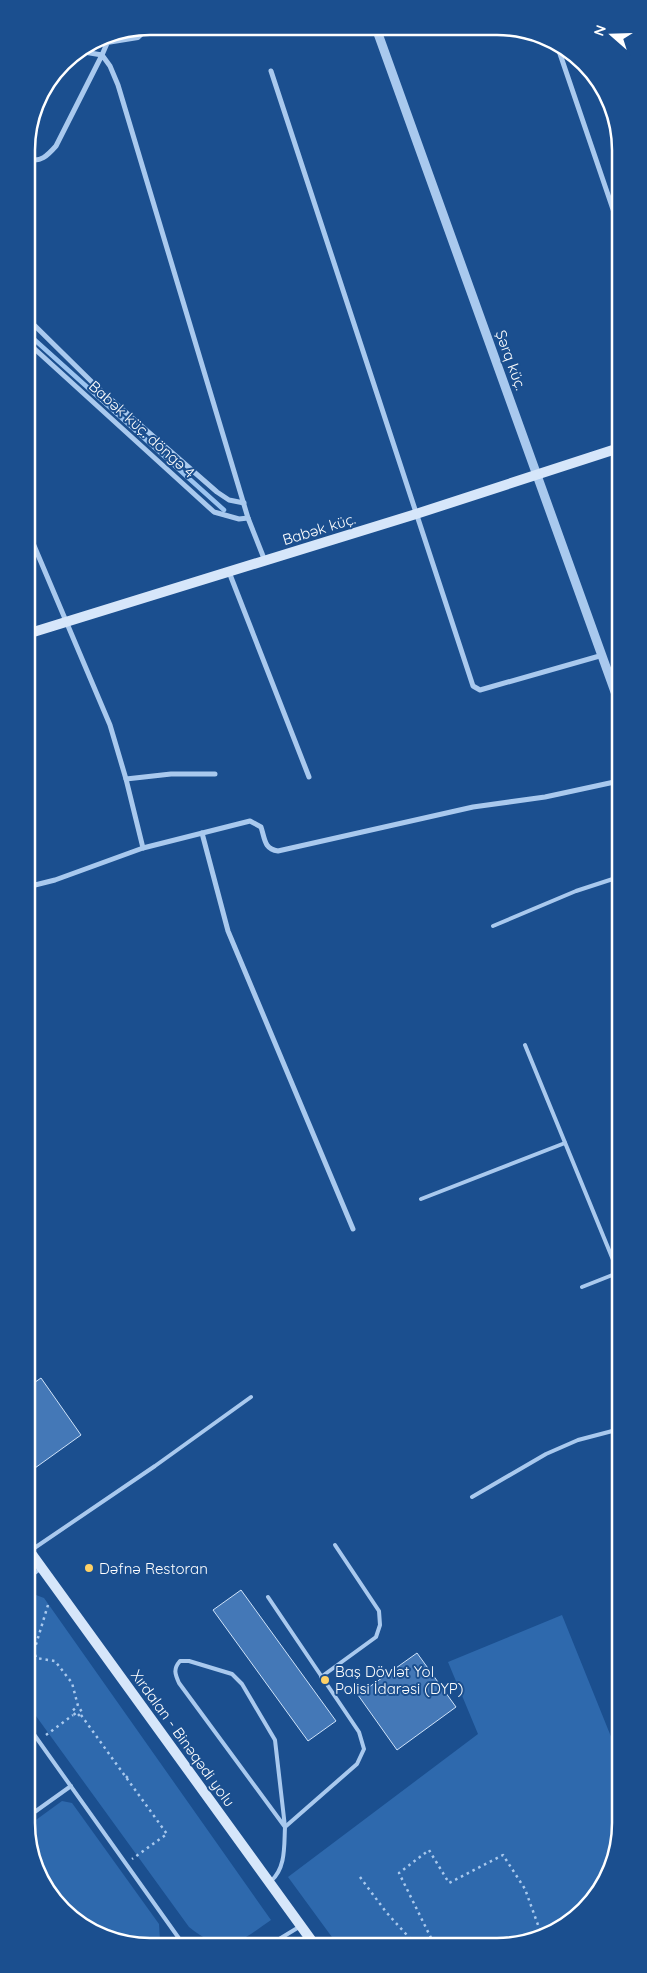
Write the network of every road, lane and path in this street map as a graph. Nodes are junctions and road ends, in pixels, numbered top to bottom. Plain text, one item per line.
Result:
1 (141, 35) edge
2 (379, 35) edge
3 (111, 42) edge
4 (107, 43) edge
5 (88, 53) edge
6 (560, 54) edge
7 (102, 55) junction
8 (271, 71) dead end
9 (35, 159) edge
10 (612, 209) edge
11 (35, 326) edge
12 (35, 349) edge
13 (612, 450) edge
14 (538, 474) junction
15 (244, 503) junction
16 (416, 514) junction
17 (248, 518) junction
18 (35, 547) edge
19 (265, 561) junction
20 (229, 572) junction
21 (68, 622) junction
22 (35, 632) edge
23 (604, 655) junction
24 (612, 681) edge
25 (215, 774) dead end
26 (309, 777) dead end
27 (126, 780) junction
28 (612, 783) edge
29 (202, 834) junction
30 (143, 848) junction
31 (612, 879) edge
32 (35, 886) edge
33 (493, 926) dead end
34 (525, 1045) dead end
35 (565, 1143) junction
36 (421, 1199) dead end
37 (353, 1230) dead end
38 (612, 1255) edge
39 (612, 1275) edge
40 (582, 1287) dead end
41 (251, 1397) dead end
42 (612, 1430) edge
43 (472, 1497) dead end
44 (335, 1545) dead end
45 (35, 1546) edge
46 (35, 1558) edge
47 (42, 1568) junction
48 (35, 1573) edge
49 (268, 1597) dead end
50 (48, 1604) dead end
51 (35, 1649) edge
52 (35, 1655) edge
53 (321, 1677) junction
54 (78, 1706) junction
55 (73, 1715) junction
56 (80, 1715) junction
57 (35, 1735) edge
58 (39, 1740) junction
59 (130, 1774) dead end
60 (126, 1778) junction
61 (71, 1786) junction
62 (35, 1811) edge
63 (285, 1827) junction
64 (125, 1864) junction
65 (360, 1877) dead end
66 (270, 1883) junction
67 (301, 1926) junction
68 (540, 1929) edge
69 (179, 1938) edge
70 (281, 1938) edge
71 (310, 1938) edge
72 (409, 1938) edge
73 (430, 1938) edge

1 - 3 lane
2 - 14 street, Şərq küç.
4 - 7 street
5 - 7 street
6 - 10 street
7 - 9 street
7 - 15 street
8 - 16 street
11 - 15 street
12 - 17 street, Babək küç. döngə 4
13 - 14 main road, Babək küç.
14 - 16 main road, Babək küç.
14 - 23 street, Şərq küç.
15 - 17 street
16 - 19 main road, Babək küç.
16 - 23 street
17 - 19 street
18 - 21 street
19 - 20 main road, Babək küç.
20 - 21 main road, Babək küç.
20 - 26 street
21 - 22 main road, Babək küç.
21 - 27 street
23 - 24 street, Şərq küç.
25 - 27 street
27 - 30 street
28 - 29 street
29 - 30 street
29 - 37 street
30 - 32 street
31 - 33 lane
34 - 35 lane
35 - 36 lane
35 - 38 lane
39 - 40 lane
41 - 45 lane
42 - 43 lane
44 - 53 lane
46 - 47 main road, Xırdalan - Binəqədi yolu
47 - 48 lane
47 - 66 main road, Xırdalan - Binəqədi yolu
49 - 53 lane
50 - 51 path
52 - 54 path
53 - 63 lane
54 - 55 path
54 - 56 path
55 - 56 path
55 - 58 path
56 - 60 path
57 - 58 lane
58 - 61 lane
59 - 60 path
60 - 64 path
61 - 62 lane
61 - 64 lane
63 - 63 lane
63 - 66 lane
64 - 69 lane
65 - 72 path
66 - 67 main road, Xırdalan - Binəqədi yolu
67 - 70 lane
67 - 71 main road, Xırdalan - Binəqədi yolu
68 - 73 path

